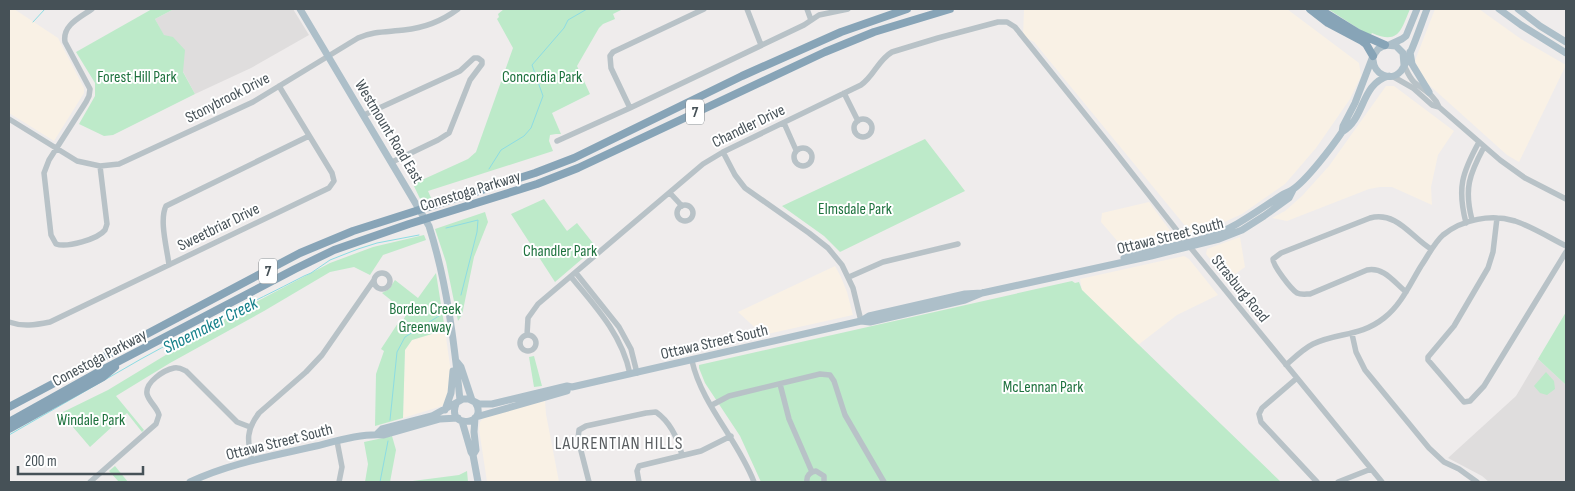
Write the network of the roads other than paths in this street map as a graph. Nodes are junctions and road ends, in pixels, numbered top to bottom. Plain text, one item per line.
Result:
1 (92, 9) edge
2 (300, 9) edge
3 (458, 9) edge
4 (704, 9) edge
5 (747, 9) edge
6 (807, 9) edge
7 (848, 9) edge
8 (907, 9) edge
9 (950, 9) edge
10 (1310, 9) edge
11 (1319, 9) edge
12 (1418, 9) edge
13 (1427, 9) edge
14 (1499, 9) edge
15 (1518, 9) edge
16 (811, 20) junction
17 (1025, 40) joint
18 (1566, 42) edge
19 (761, 45) junction
20 (1387, 45) junction
21 (1410, 52) junction
22 (1566, 53) edge
23 (328, 55) junction
24 (1373, 58) junction
25 (1404, 65) junction
26 (460, 71) junction
27 (1390, 76) junction
28 (470, 80) junction
29 (280, 86) junction
30 (1428, 92) junction
31 (844, 93) junction
32 (1439, 107) junction
33 (630, 108) junction
34 (364, 114) junction
35 (9, 120) edge
36 (858, 121) dead end
37 (784, 123) junction
38 (1342, 132) junction
39 (309, 136) junction
40 (557, 141) dead end
41 (1478, 142) junction
42 (1484, 147) junction
43 (56, 149) junction
44 (796, 150) dead end
45 (724, 152) junction
46 (392, 162) junction
47 (100, 166) junction
48 (1469, 170) junction
49 (670, 193) junction
50 (1464, 198) junction
51 (1566, 199) edge
52 (682, 206) dead end
53 (1497, 218) junction
54 (1472, 220) junction
55 (1466, 223) junction
56 (958, 244) dead end
57 (1188, 244) junction
58 (1566, 246) edge
59 (1431, 250) junction
60 (1566, 252) edge
61 (169, 264) junction
62 (576, 273) junction
63 (848, 277) junction
64 (571, 278) junction
65 (374, 280) dead end
66 (1406, 292) junction
67 (9, 322) edge
68 (861, 322) junction
69 (1352, 334) junction
70 (527, 335) dead end
71 (126, 358) junction
72 (456, 359) junction
73 (692, 361) junction
74 (1286, 365) junction
75 (634, 373) junction
76 (1297, 378) junction
77 (780, 384) junction
78 (572, 387) junction
79 (473, 401) junction
80 (458, 402) junction
81 (712, 405) junction
82 (9, 407) edge
83 (445, 410) junction
84 (476, 418) junction
85 (9, 422) edge
86 (461, 422) junction
87 (250, 427) junction
88 (9, 429) edge
89 (376, 434) junction
90 (731, 436) junction
91 (337, 441) junction
92 (473, 455) junction
93 (682, 455) junction
94 (252, 461) junction
95 (1371, 469) junction
96 (812, 472) junction
97 (90, 482) edge
98 (190, 482) edge
99 (338, 482) edge
100 (478, 482) edge
101 (589, 482) edge
102 (639, 482) edge
103 (754, 482) edge
104 (808, 482) edge
105 (824, 482) edge
106 (884, 482) edge
107 (1317, 482) edge
108 (1338, 482) edge
109 (1382, 482) edge
110 (1478, 482) edge

1 - 43 street
2 - 23 main road, Westmount Road East
3 - 23 street, Stonybrook Drive
4 - 33 street
5 - 19 street
6 - 16 street
7 - 16 street
8 - 82 highway, Conestoga Parkway / 7
9 - 71 highway, Conestoga Parkway / 7
10 - 24 highway
11 - 20 highway
12 - 20 main road
13 - 21 main road
14 - 22 main road
15 - 18 main road
16 - 19 street
17 - 31 street, Chandler Drive
17 - 57 street, Strasburg Road
19 - 33 street
20 - 24 main road
20 - 25 main road
21 - 25 main road
21 - 30 main road
23 - 29 street, Stonybrook Drive
23 - 34 main road, Westmount Road East
24 - 27 main road
24 - 38 main road, Ottawa Street South
25 - 27 main road
25 - 30 street
26 - 28 street
26 - 28 street
26 - 34 street
27 - 32 street
27 - 38 main road, Ottawa Street South
28 - 46 street
29 - 39 street, Sweetbriar Drive
29 - 47 street, Stonybrook Drive
30 - 32 street
31 - 36 street
31 - 37 street, Chandler Drive
32 - 41 street
33 - 40 street
34 - 46 main road, Westmount Road East
35 - 43 street, Stonybrook Drive
37 - 44 street
37 - 45 street, Chandler Drive
38 - 57 main road, Ottawa Street South
39 - 61 street
39 - 61 street, Sweetbriar Drive
41 - 42 street
41 - 48 street
42 - 48 street
42 - 51 street
43 - 47 street, Stonybrook Drive
43 - 47 street
45 - 49 street, Chandler Drive
45 - 63 street
46 - 72 main road, Westmount Road East
48 - 50 street
49 - 52 street
49 - 62 street, Chandler Drive
50 - 54 street
50 - 55 street
53 - 54 street
53 - 58 street
53 - 60 street
54 - 55 street
55 - 59 street
56 - 63 street
57 - 68 main road, Ottawa Street South
57 - 74 street, Strasburg Road
59 - 66 street
59 - 66 street
61 - 67 street, Sweetbriar Drive
62 - 64 street, Chandler Drive
62 - 75 street
63 - 68 street
64 - 70 street, Chandler Drive
64 - 75 street
65 - 87 street
66 - 69 street
68 - 73 main road, Ottawa Street South
69 - 74 street
69 - 110 street
71 - 85 highway, Conestoga Parkway / 7
71 - 88 highway
72 - 79 main road
72 - 80 main road
72 - 83 main road
73 - 75 main road, Ottawa Street South
73 - 81 street
74 - 76 street, Strasburg Road
75 - 78 main road, Ottawa Street South
76 - 95 street, Strasburg Road
76 - 107 street
77 - 81 street
77 - 96 street
77 - 106 street
78 - 79 main road
78 - 84 main road
79 - 80 main road
79 - 84 main road
80 - 83 main road
80 - 86 main road
81 - 90 street
83 - 89 main road
84 - 86 main road
84 - 92 main road
86 - 89 main road
86 - 92 main road
87 - 94 street
87 - 97 street
89 - 91 main road, Ottawa Street South
90 - 93 street
90 - 103 street
91 - 94 main road, Ottawa Street South
91 - 99 street
92 - 100 main road
93 - 101 street
93 - 102 street
94 - 98 main road, Ottawa Street South
95 - 108 street
95 - 109 street, Strasburg Road
96 - 104 street
96 - 105 street

